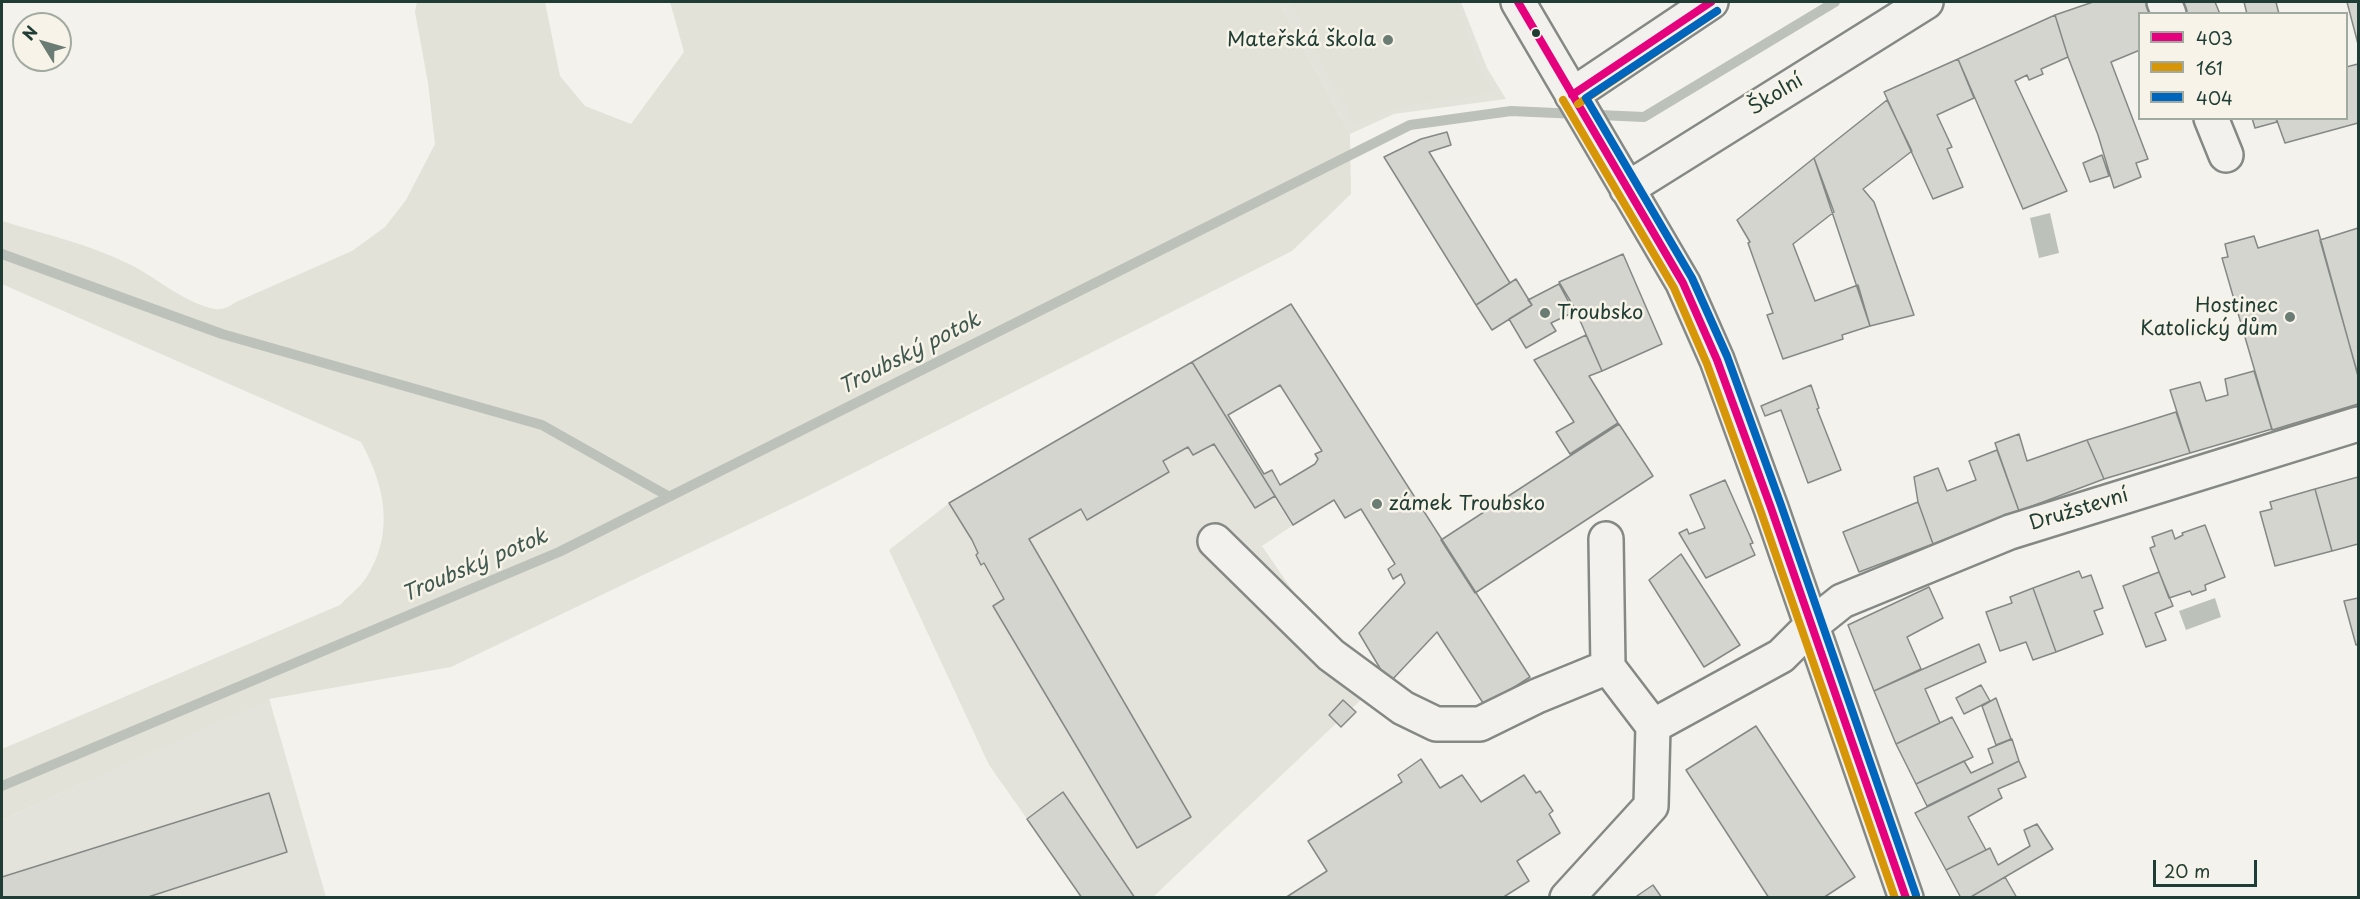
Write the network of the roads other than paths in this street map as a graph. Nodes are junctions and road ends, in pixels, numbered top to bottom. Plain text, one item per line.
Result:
1 (1518, 2) edge
2 (1711, 2) edge
3 (1926, 2) edge
4 (1576, 102) junction
5 (2212, 120) edge
6 (2226, 155) dead end
7 (1627, 189) junction
8 (2358, 424) edge
9 (1606, 539) dead end
10 (1215, 541) dead end
11 (1812, 625) junction
12 (1608, 667) junction
13 (1653, 726) junction
14 (1567, 897) edge
15 (1906, 897) edge

1 - 4 street
2 - 4 street
3 - 7 street, Školní
4 - 7 street
5 - 6 street
7 - 11 street
8 - 11 street, Družstevní
9 - 12 street
10 - 12 street
11 - 13 street, Družstevní
11 - 15 street
12 - 13 street
13 - 14 street

